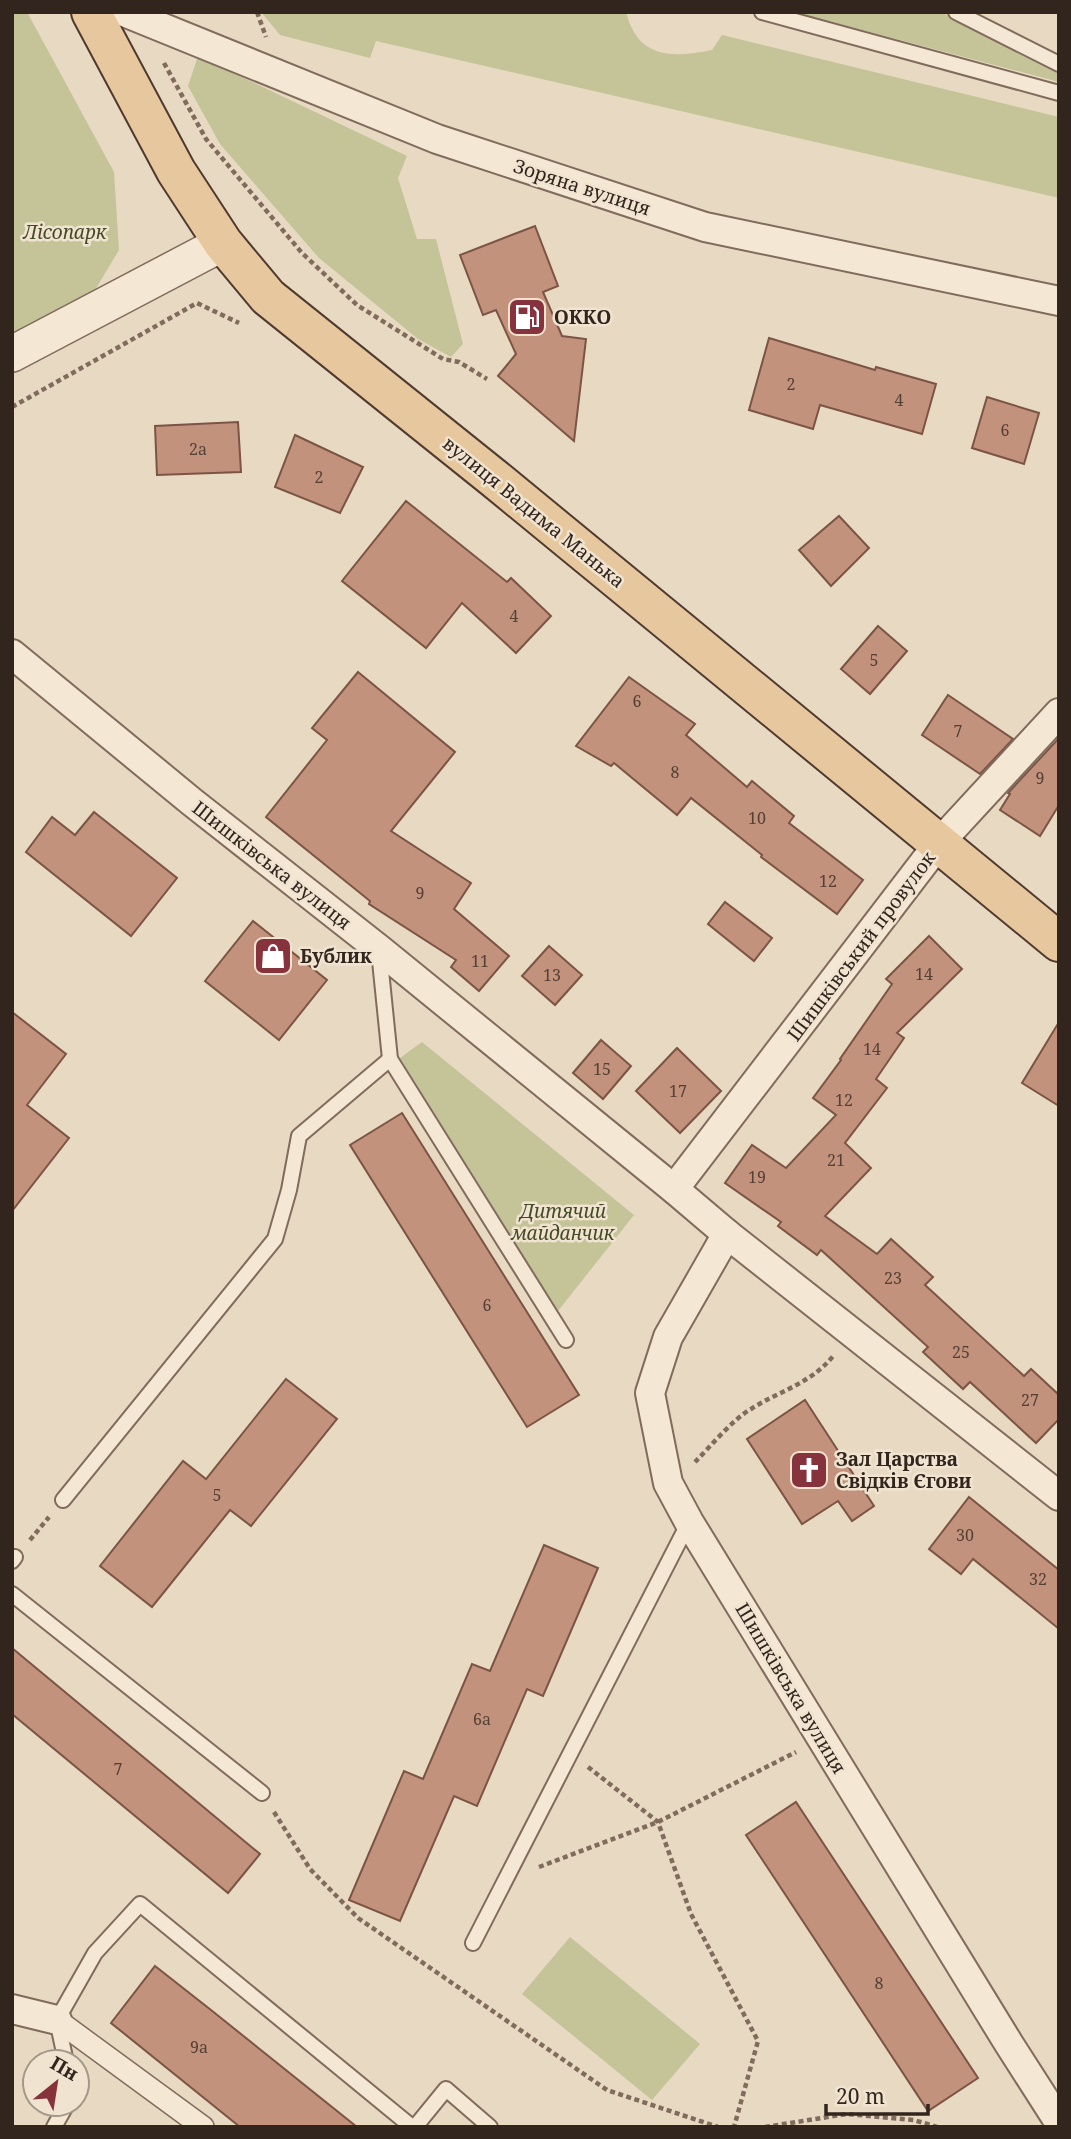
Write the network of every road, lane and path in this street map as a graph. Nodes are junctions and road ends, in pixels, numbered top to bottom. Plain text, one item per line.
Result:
1 (91, 12) edge
2 (762, 12) edge
3 (956, 12) edge
4 (133, 16) edge
5 (1059, 65) edge
6 (1059, 93) edge
7 (223, 243) junction
8 (1059, 301) edge
9 (240, 323) dead end
10 (12, 354) edge
11 (486, 379) dead end
12 (12, 407) edge
13 (12, 654) edge
14 (1059, 713) edge
15 (939, 844) junction
16 (1059, 942) edge
17 (379, 950) junction
18 (390, 1059) junction
19 (674, 1189) junction
20 (727, 1234) junction
21 (851, 1333) junction
22 (566, 1340) dead end
23 (668, 1482) junction
24 (1059, 1496) edge
25 (63, 1500) joint
26 (689, 1522) junction
27 (14, 1559) edge
28 (12, 1594) edge
29 (822, 1739) junction
30 (571, 1752) junction
31 (262, 1793) joint
32 (658, 1822) junction
33 (505, 1880) junction
34 (473, 1943) dead end
35 (12, 2009) edge
36 (57, 2020) junction
37 (63, 2048) edge
38 (914, 2120) junction
39 (1059, 2122) edge
40 (203, 2127) edge
41 (413, 2127) edge
42 (490, 2127) edge
43 (718, 2127) edge
44 (734, 2127) edge
45 (765, 2127) edge
46 (909, 2127) edge
47 (937, 2127) edge

1 - 7 main road, вулиця Вадима Манька
2 - 6 lane
3 - 5 lane
4 - 8 street, Зоряна вулиця
4 - 11 path
7 - 10 street
7 - 15 main road, вулиця Вадима Манька
9 - 12 path
13 - 17 street, Шишківська вулиця
14 - 15 street, Шишківський провулок
15 - 16 main road, вулиця Вадима Манька
15 - 19 street, Шишківський провулок
17 - 18 lane
17 - 19 street, Шишківська вулиця
18 - 22 lane
18 - 25 lane
19 - 20 street, Шишківська вулиця
20 - 21 street, Шишківська вулиця
20 - 23 street, Шишківська вулиця
21 - 23 path
21 - 24 street, Шишківська вулиця
23 - 26 street, Шишківська вулиця
25 - 27 path
26 - 29 street, Шишківська вулиця
26 - 30 lane
28 - 31 lane
29 - 32 path
29 - 39 street, Шишківська вулиця
30 - 32 path
30 - 33 lane
31 - 43 path
32 - 33 path
32 - 44 path
33 - 34 lane
35 - 36 street
36 - 37 lane
36 - 40 street
36 - 41 lane
38 - 45 path
38 - 46 path
38 - 47 path
41 - 42 lane

